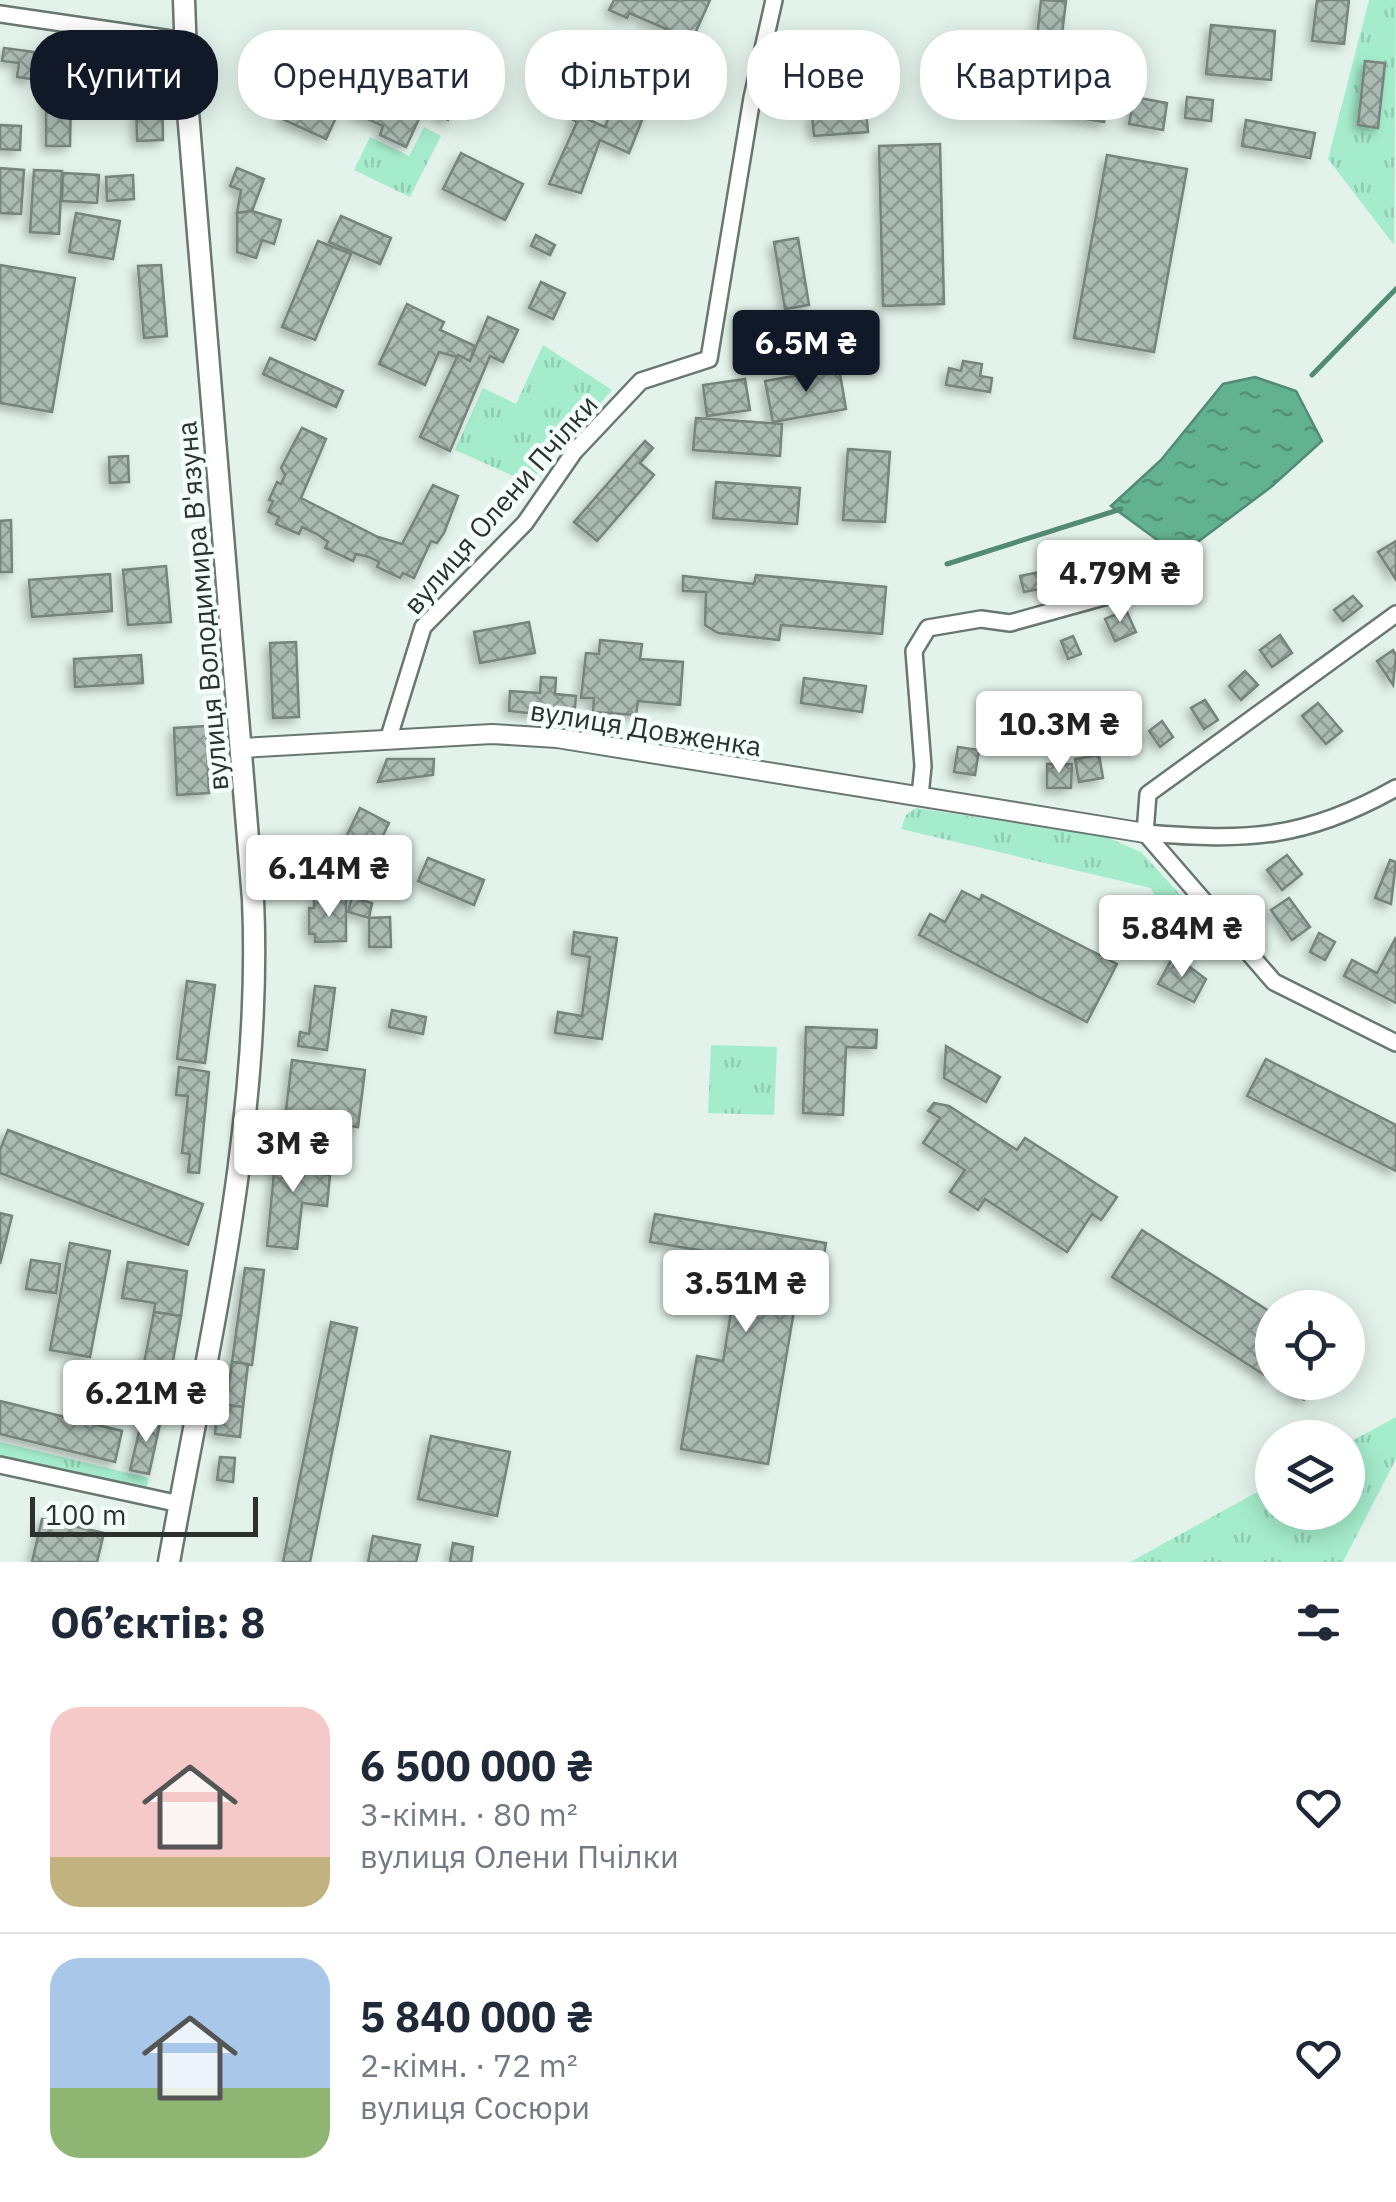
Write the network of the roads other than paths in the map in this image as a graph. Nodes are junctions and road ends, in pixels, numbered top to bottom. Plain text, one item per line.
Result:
1 (184, 0) edge
2 (774, 0) edge
3 (0, 14) edge
4 (109, 30) edge
5 (184, 30) edge
6 (190, 120) edge
7 (1172, 578) dead end
8 (1396, 614) edge
9 (388, 740) junction
10 (242, 748) junction
11 (1396, 788) edge
12 (920, 796) junction
13 (1144, 833) junction
14 (1396, 1043) edge
15 (0, 1465) edge
16 (180, 1504) junction
17 (169, 1562) edge

1 - 5 main road, вулиця Володимира В'язуна
2 - 9 street, вулиця Олени Пчілки
3 - 4 street
6 - 10 main road, вулиця Володимира В'язуна
7 - 12 street
8 - 13 street
9 - 10 street, вулиця Довженка
9 - 12 street, вулиця Довженка
10 - 16 main road, вулиця Володимира В'язуна
11 - 13 street, вулиця Довженка
12 - 13 street, вулиця Довженка
13 - 14 street
15 - 16 street
16 - 17 main road, вулиця Володимира В'язуна

